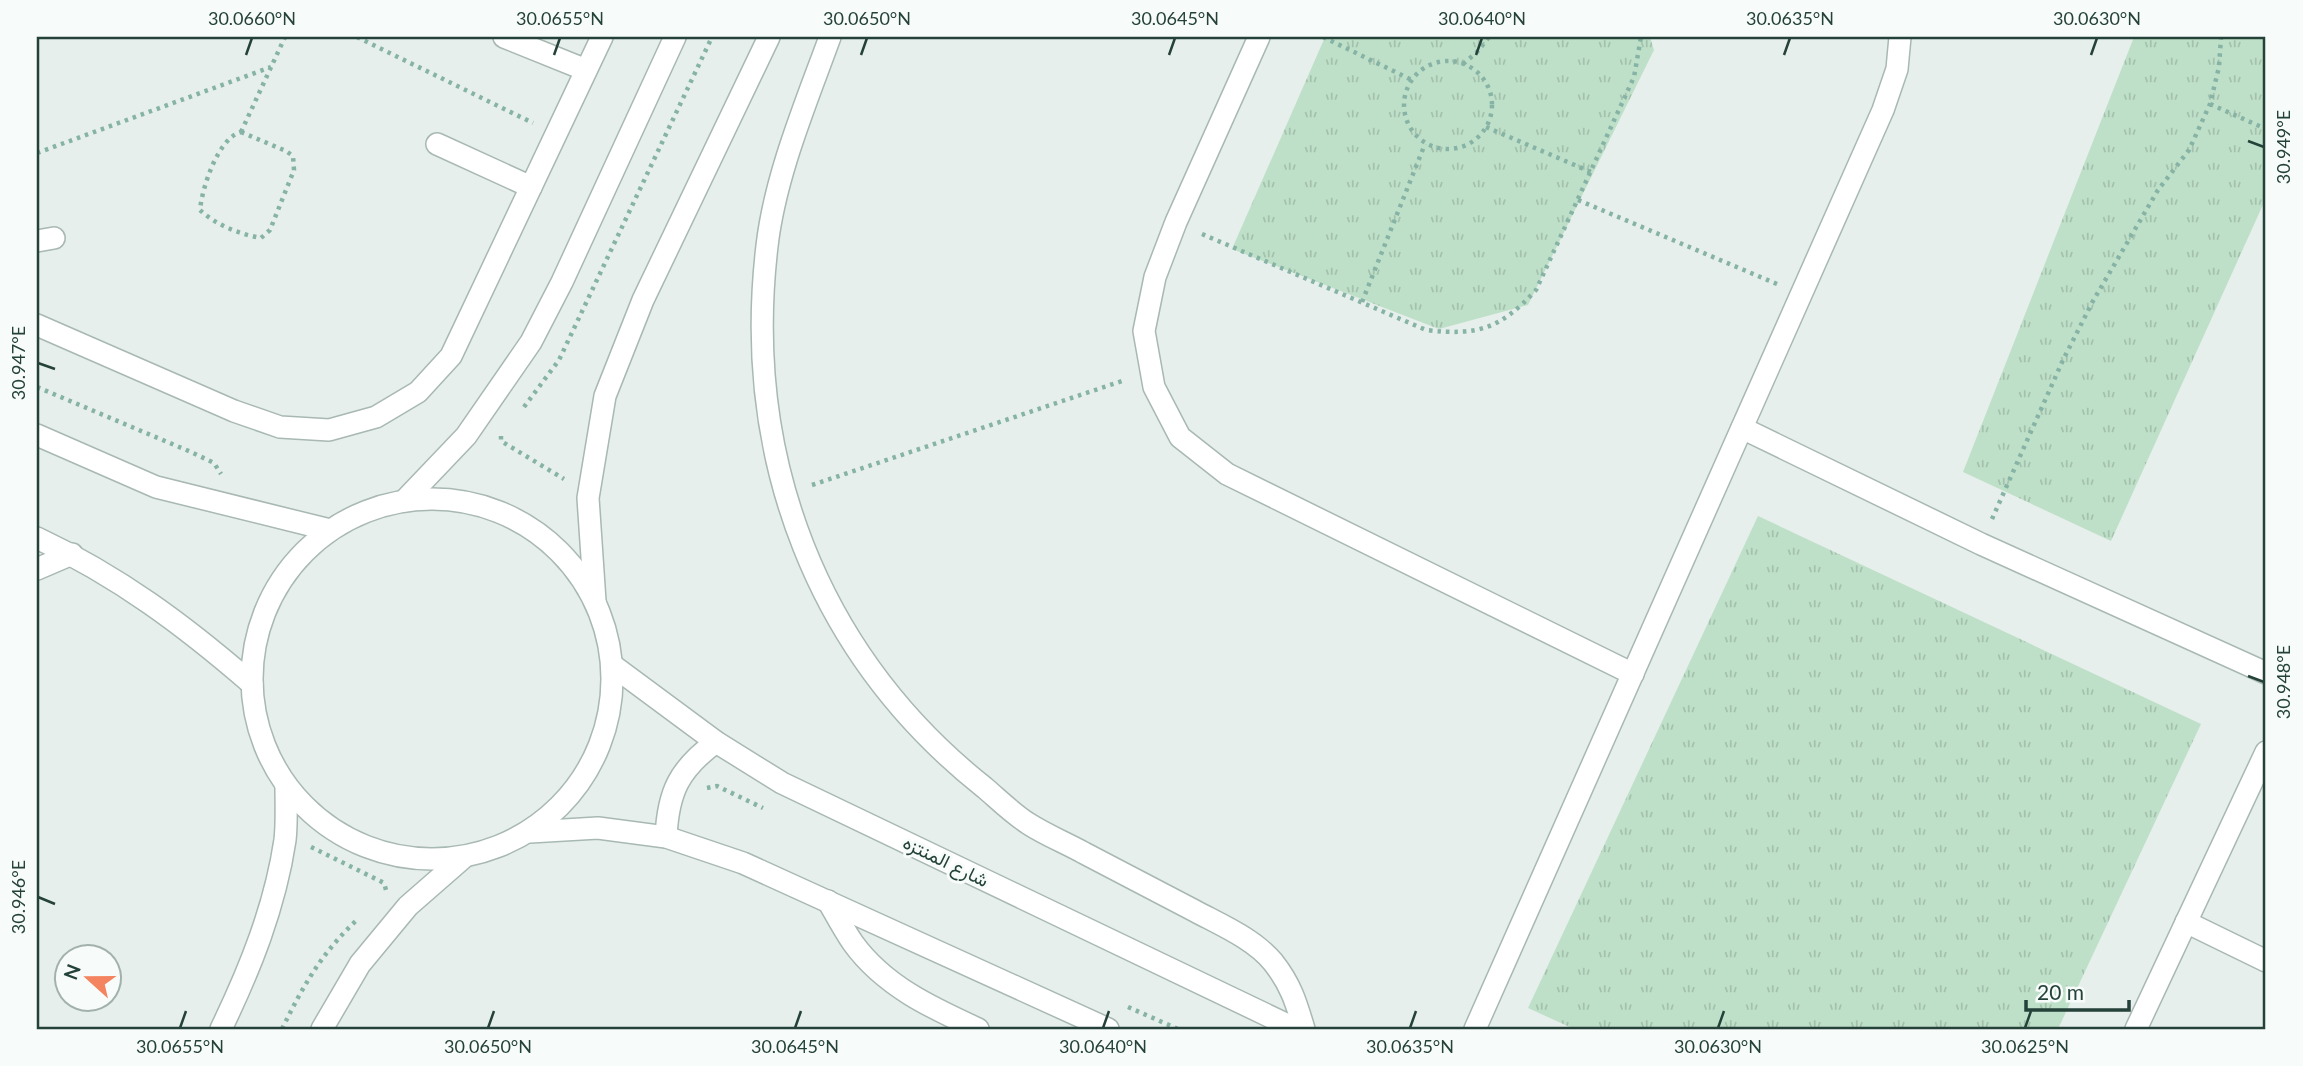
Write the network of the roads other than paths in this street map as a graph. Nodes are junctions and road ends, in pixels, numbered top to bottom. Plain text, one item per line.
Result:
1 (504, 37) edge
2 (601, 37) edge
3 (675, 37) edge
4 (769, 37) edge
5 (830, 37) edge
6 (1259, 37) edge
7 (1900, 37) edge
8 (586, 70) junction
9 (437, 144) dead end
10 (531, 187) junction
11 (37, 325) edge
12 (1742, 428) junction
13 (37, 435) edge
14 (404, 501) junction
15 (330, 530) junction
16 (37, 538) edge
17 (72, 554) junction
18 (37, 569) edge
19 (595, 601) junction
20 (612, 665) junction
21 (2266, 673) edge
22 (1633, 674) junction
23 (252, 684) junction
24 (716, 742) junction
25 (2266, 752) edge
26 (286, 786) junction
27 (530, 832) junction
28 (666, 837) junction
29 (463, 858) junction
30 (828, 901) junction
31 (2186, 922) junction
32 (2266, 961) edge
33 (221, 1029) edge
34 (322, 1029) edge
35 (978, 1029) edge
36 (1108, 1029) edge
37 (1296, 1029) edge
38 (1304, 1029) edge
39 (1475, 1029) edge
40 (2136, 1029) edge

1 - 8 street
2 - 8 street
3 - 14 street
4 - 19 street
5 - 38 street
6 - 22 street
7 - 12 street
8 - 10 street
9 - 10 street
10 - 11 street
12 - 21 street
12 - 22 street
13 - 15 street
14 - 15 street
14 - 19 street
15 - 23 street
16 - 17 street
17 - 18 street
17 - 23 street
19 - 20 street
20 - 24 street, شارع المنتزه
20 - 27 street
22 - 39 street
23 - 26 street
24 - 28 street
24 - 37 street, شارع المنتزه
25 - 31 street
26 - 29 street
26 - 33 street
27 - 28 street
27 - 29 street
28 - 30 street
29 - 34 street
30 - 35 street
30 - 36 street
31 - 32 street
31 - 40 street

